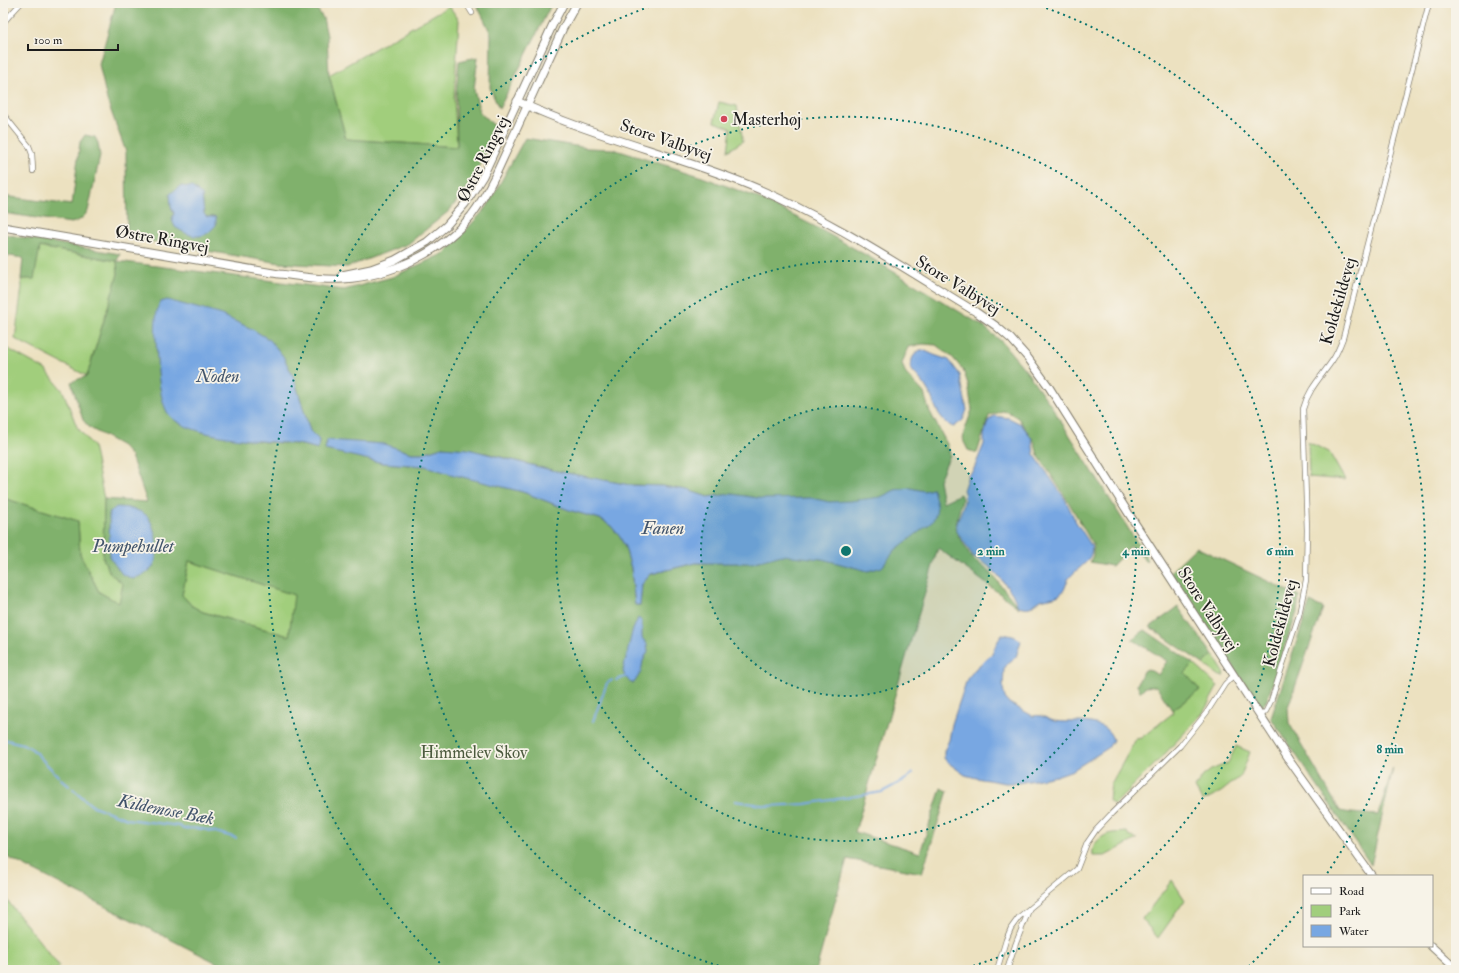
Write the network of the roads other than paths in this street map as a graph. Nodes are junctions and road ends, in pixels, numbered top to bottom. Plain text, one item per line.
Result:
1 (21, 3) edge
2 (466, 3) edge
3 (564, 3) edge
4 (577, 3) edge
5 (1429, 3) edge
6 (472, 13) dead end
7 (3, 23) edge
8 (517, 101) junction
9 (527, 106) junction
10 (3, 114) edge
11 (33, 171) dead end
12 (3, 227) edge
13 (316, 278) junction
14 (1234, 675) junction
15 (1261, 716) junction
16 (1371, 875) edge
17 (1030, 909) junction
18 (1431, 947) edge
19 (1456, 969) edge
20 (997, 970) edge
21 (1007, 970) edge

1 - 7 street
2 - 6 street
3 - 8 street, Østre Ringvej
4 - 9 street, Østre Ringvej
5 - 15 street, Koldekildevej
8 - 9 street, Store Valbyvej
8 - 13 street, Østre Ringvej
9 - 13 street, Østre Ringvej
9 - 14 street, Store Valbyvej
10 - 11 street
12 - 13 street, Østre Ringvej
14 - 15 street, Store Valbyvej
14 - 17 street, Store Valbyvej
15 - 16 street, Store Valbyvej
17 - 20 street, Store Valbyvej
17 - 21 street, Store Valbyvej
18 - 19 street

